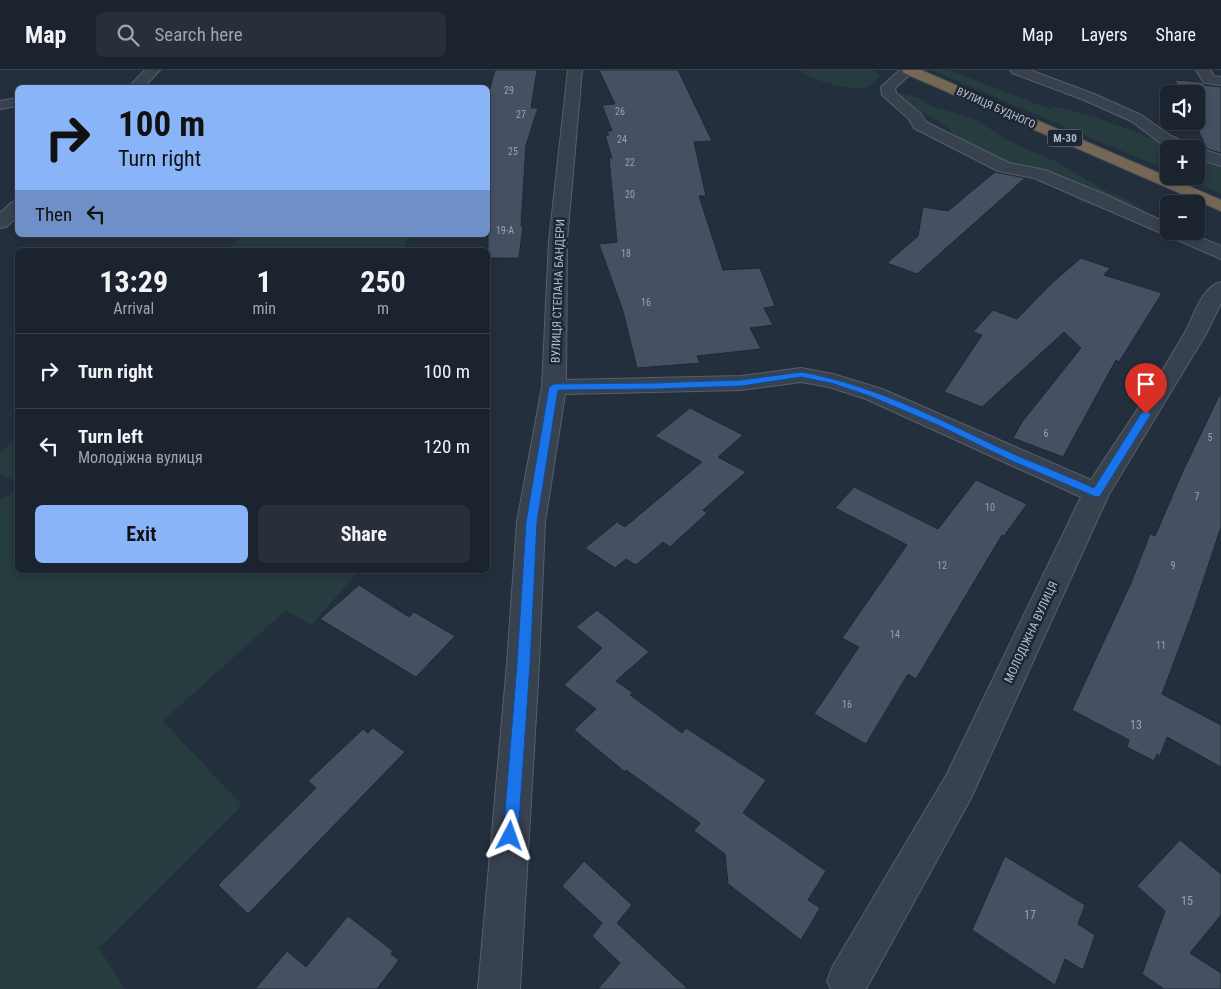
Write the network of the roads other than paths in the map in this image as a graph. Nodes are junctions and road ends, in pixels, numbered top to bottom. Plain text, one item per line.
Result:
1 (153, 70) edge
2 (575, 70) edge
3 (908, 70) edge
4 (1017, 70) edge
5 (1203, 70) edge
6 (1067, 75) dead end
7 (1221, 80) edge
8 (133, 85) edge
9 (1089, 96) junction
10 (15, 102) edge
11 (0, 105) edge
12 (1167, 140) edge
13 (1205, 155) edge
14 (1221, 161) edge
15 (1221, 206) edge
16 (15, 209) edge
17 (0, 223) edge
18 (1160, 227) edge
19 (1190, 240) edge
20 (1221, 253) edge
21 (1221, 288) edge
22 (554, 387) junction
23 (1096, 493) junction
24 (848, 981) dead end
25 (499, 989) edge

1 - 8 street
2 - 22 street, ВУЛИЦЯ СТЕПАНА БАНДЕРИ
3 - 15 highway, ВУЛИЦЯ БУДНОГО / М-30
3 - 18 street
4 - 9 street
5 - 7 street
6 - 9 street
9 - 12 street
10 - 11 street
13 - 14 street
16 - 17 street
19 - 20 street
21 - 23 street, МОЛОДІЖНА ВУЛИЦЯ
22 - 23 street
22 - 25 street, ВУЛИЦЯ СТЕПАНА БАНДЕРИ
23 - 24 street, МОЛОДІЖНА ВУЛИЦЯ

